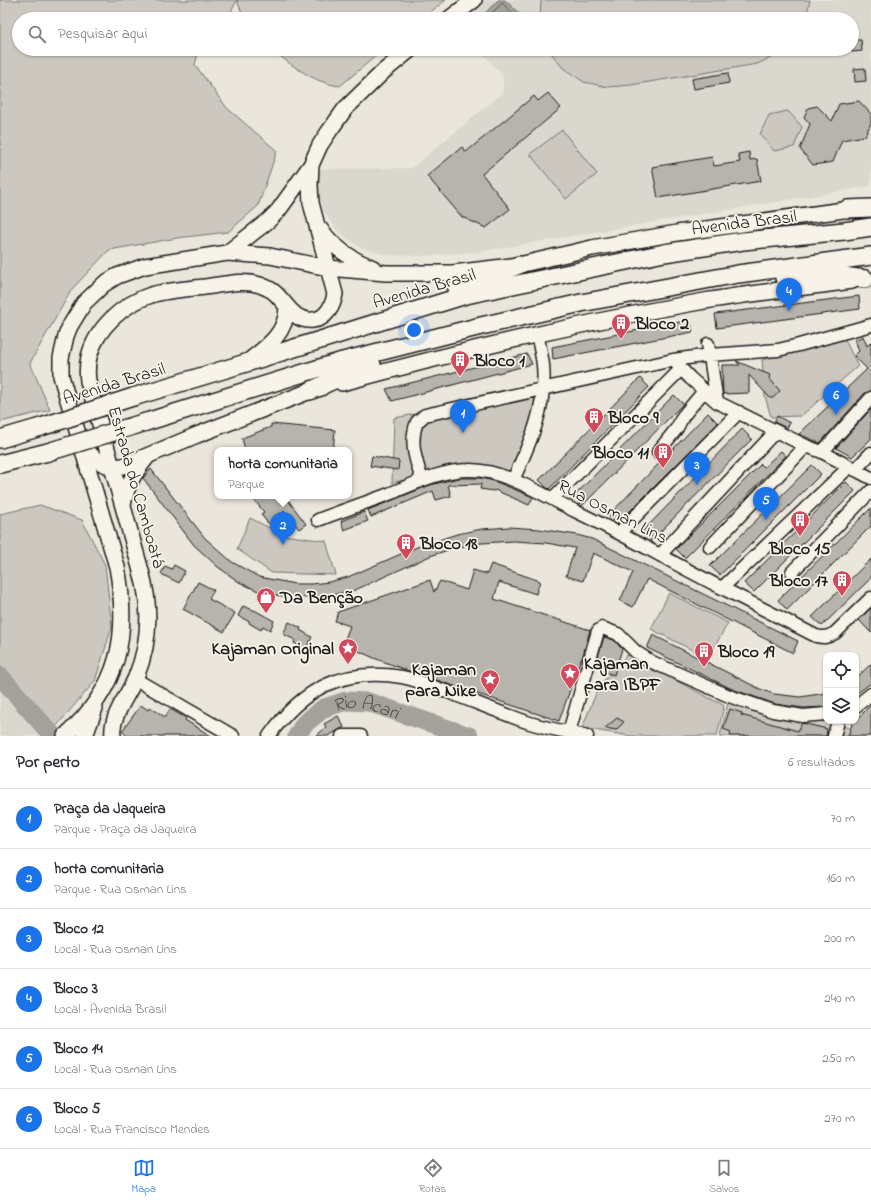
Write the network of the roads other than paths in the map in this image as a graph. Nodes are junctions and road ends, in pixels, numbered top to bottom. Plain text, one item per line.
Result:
1 (474, 0) edge
2 (458, 12) edge
3 (402, 56) edge
4 (311, 165) junction
5 (871, 207) edge
6 (847, 209) joint
7 (315, 222) junction
8 (871, 227) edge
9 (227, 253) junction
10 (871, 256) edge
11 (519, 265) junction
12 (328, 268) junction
13 (386, 273) junction
14 (868, 279) edge
15 (650, 291) junction
16 (287, 308) junction
17 (871, 325) edge
18 (477, 327) junction
19 (354, 329) junction
20 (537, 334) junction
21 (709, 349) junction
22 (673, 360) junction
23 (246, 363) junction
24 (681, 370) junction
25 (542, 390) junction
26 (704, 391) junction
27 (310, 392) junction
28 (871, 398) edge
29 (717, 402) junction
30 (739, 412) junction
31 (776, 431) junction
32 (0, 439) edge
33 (80, 441) junction
34 (806, 446) junction
35 (658, 452) dead end
36 (822, 452) junction
37 (871, 453) edge
38 (148, 456) junction
39 (0, 464) edge
40 (112, 467) junction
41 (852, 468) junction
42 (871, 478) edge
43 (422, 480) junction
44 (513, 480) junction
45 (871, 491) edge
46 (552, 499) junction
47 (123, 506) junction
48 (318, 520) dead end
49 (619, 533) junction
50 (710, 547) dead end
51 (660, 555) junction
52 (792, 572) dead end
53 (722, 588) junction
54 (871, 598) edge
55 (135, 679) junction
56 (871, 694) edge
57 (98, 700) junction
58 (859, 704) edge
59 (823, 714) edge
60 (837, 724) edge
61 (569, 732) junction
62 (66, 735) edge
63 (85, 736) edge
64 (113, 736) edge
65 (233, 736) edge
66 (269, 736) edge
67 (342, 736) edge
68 (361, 736) edge
69 (586, 736) edge
70 (834, 736) edge

1 - 2 main road
3 - 4 main road
4 - 7 main road
4 - 9 main road
5 - 6 highway
6 - 11 main road, Avenida Brasil
7 - 12 main road
7 - 13 main road
8 - 19 highway, Avenida Brasil
9 - 12 main road
9 - 33 main road
10 - 15 highway
11 - 13 main road
11 - 19 highway
12 - 13 main road
12 - 16 main road, Estrada do Camboatá
14 - 15 highway
14 - 20 main road
15 - 18 highway
16 - 23 main road
16 - 40 main road, Estrada do Camboatá
17 - 21 street
18 - 27 highway
18 - 39 highway, bridge
19 - 23 highway, Avenida Brasil
20 - 25 street
20 - 27 main road
21 - 22 street
21 - 29 street
22 - 24 street
22 - 25 street
23 - 32 highway, Avenida Brasil, bridge
24 - 26 street
24 - 46 street
25 - 43 street
25 - 44 street
26 - 29 street
26 - 35 street
27 - 38 main road
28 - 36 street
29 - 30 street
30 - 31 street
30 - 49 street
31 - 34 street
31 - 51 street
33 - 40 main road
33 - 57 main road
34 - 36 street
34 - 50 street
36 - 41 street
37 - 41 street
38 - 40 main road
38 - 47 main road
40 - 47 main road, Estrada do Camboatá
41 - 42 street
41 - 53 street
43 - 44 street, Rua Osman Lins
43 - 48 street, Rua Osman Lins
44 - 46 street, Rua Osman Lins
45 - 52 street
46 - 49 street, Rua Osman Lins
47 - 55 main road, Estrada do Camboatá
49 - 51 street, Rua Osman Lins
51 - 53 street, Rua Osman Lins
53 - 54 street, Rua Osman Lins
55 - 64 main road, Estrada do Camboatá
55 - 65 street
56 - 58 street
57 - 62 main road
57 - 63 main road
59 - 61 street
60 - 70 street
61 - 66 street
61 - 69 street
67 - 68 street

